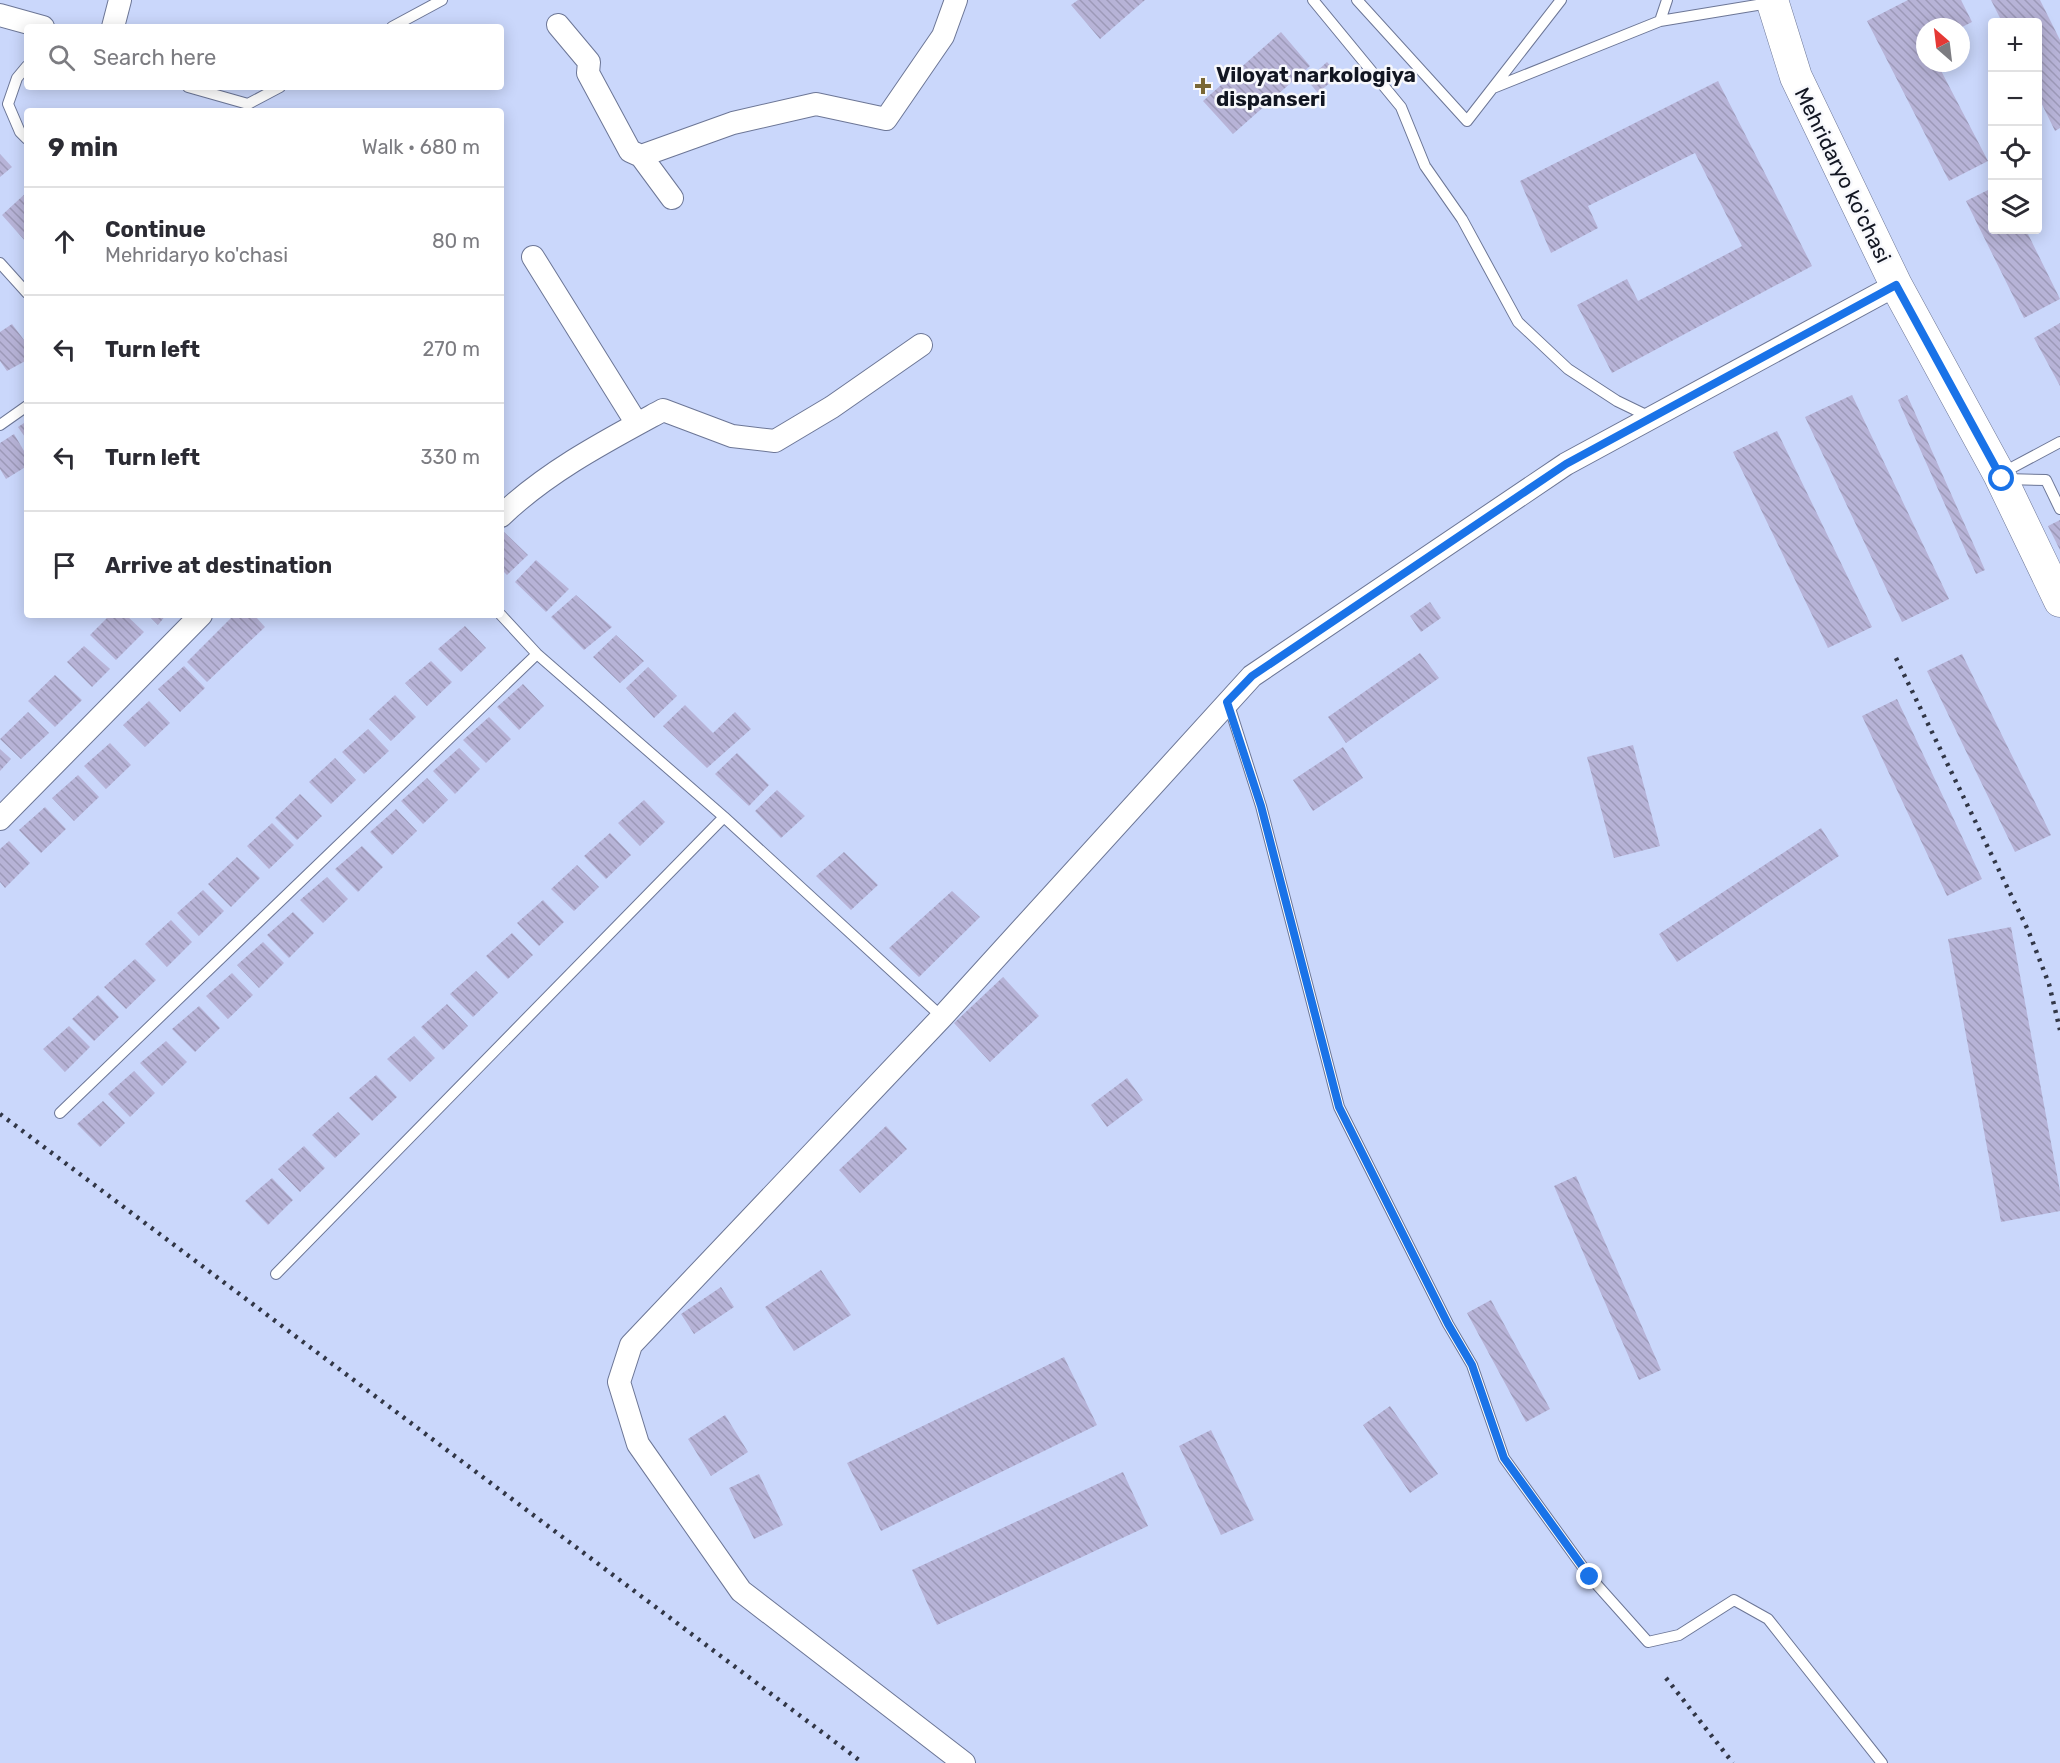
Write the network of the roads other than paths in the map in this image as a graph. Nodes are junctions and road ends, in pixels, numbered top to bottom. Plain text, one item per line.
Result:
1 (120, 0) edge
2 (442, 0) edge
3 (956, 0) edge
4 (1313, 0) edge
5 (1357, 0) edge
6 (1562, 0) edge
7 (1667, 0) edge
8 (1772, 1) edge
9 (0, 15) edge
10 (1660, 21) junction
11 (32, 24) edge
12 (114, 24) edge
13 (398, 24) edge
14 (558, 25) dead end
15 (24, 70) edge
16 (1493, 88) junction
17 (199, 90) edge
18 (274, 90) edge
19 (24, 136) edge
20 (641, 156) junction
21 (672, 198) dead end
22 (534, 257) dead end
23 (0, 262) edge
24 (1896, 285) junction
25 (24, 290) edge
26 (921, 345) dead end
27 (24, 408) edge
28 (1651, 417) junction
29 (637, 424) junction
30 (0, 425) edge
31 (2060, 442) edge
32 (2000, 477) junction
33 (2060, 509) edge
34 (504, 513) edge
35 (2060, 601) edge
36 (198, 618) edge
37 (504, 618) edge
38 (537, 654) junction
39 (1227, 702) junction
40 (724, 817) junction
41 (0, 819) edge
42 (942, 1017) junction
43 (60, 1113) dead end
44 (276, 1274) dead end
45 (964, 1763) edge
46 (1882, 1763) edge

1 - 12 street
2 - 13 lane
3 - 20 street
4 - 28 lane
5 - 16 lane
6 - 16 lane
7 - 10 lane
8 - 10 lane
8 - 24 main road, Мehridaryo ko'chasi
9 - 11 street
10 - 16 lane
14 - 20 street
15 - 19 lane
17 - 18 lane
20 - 21 street
22 - 29 street
23 - 25 lane
24 - 28 street
24 - 32 main road, Мehridaryo ko'chasi
26 - 29 street
27 - 30 lane
28 - 39 street
29 - 34 street
31 - 32 lane
32 - 33 lane
32 - 35 main road, Мehridaryo ko'chasi
36 - 41 street
37 - 38 lane
38 - 40 lane
38 - 43 lane
39 - 42 street
39 - 46 lane
40 - 42 lane
40 - 44 lane
42 - 45 street

